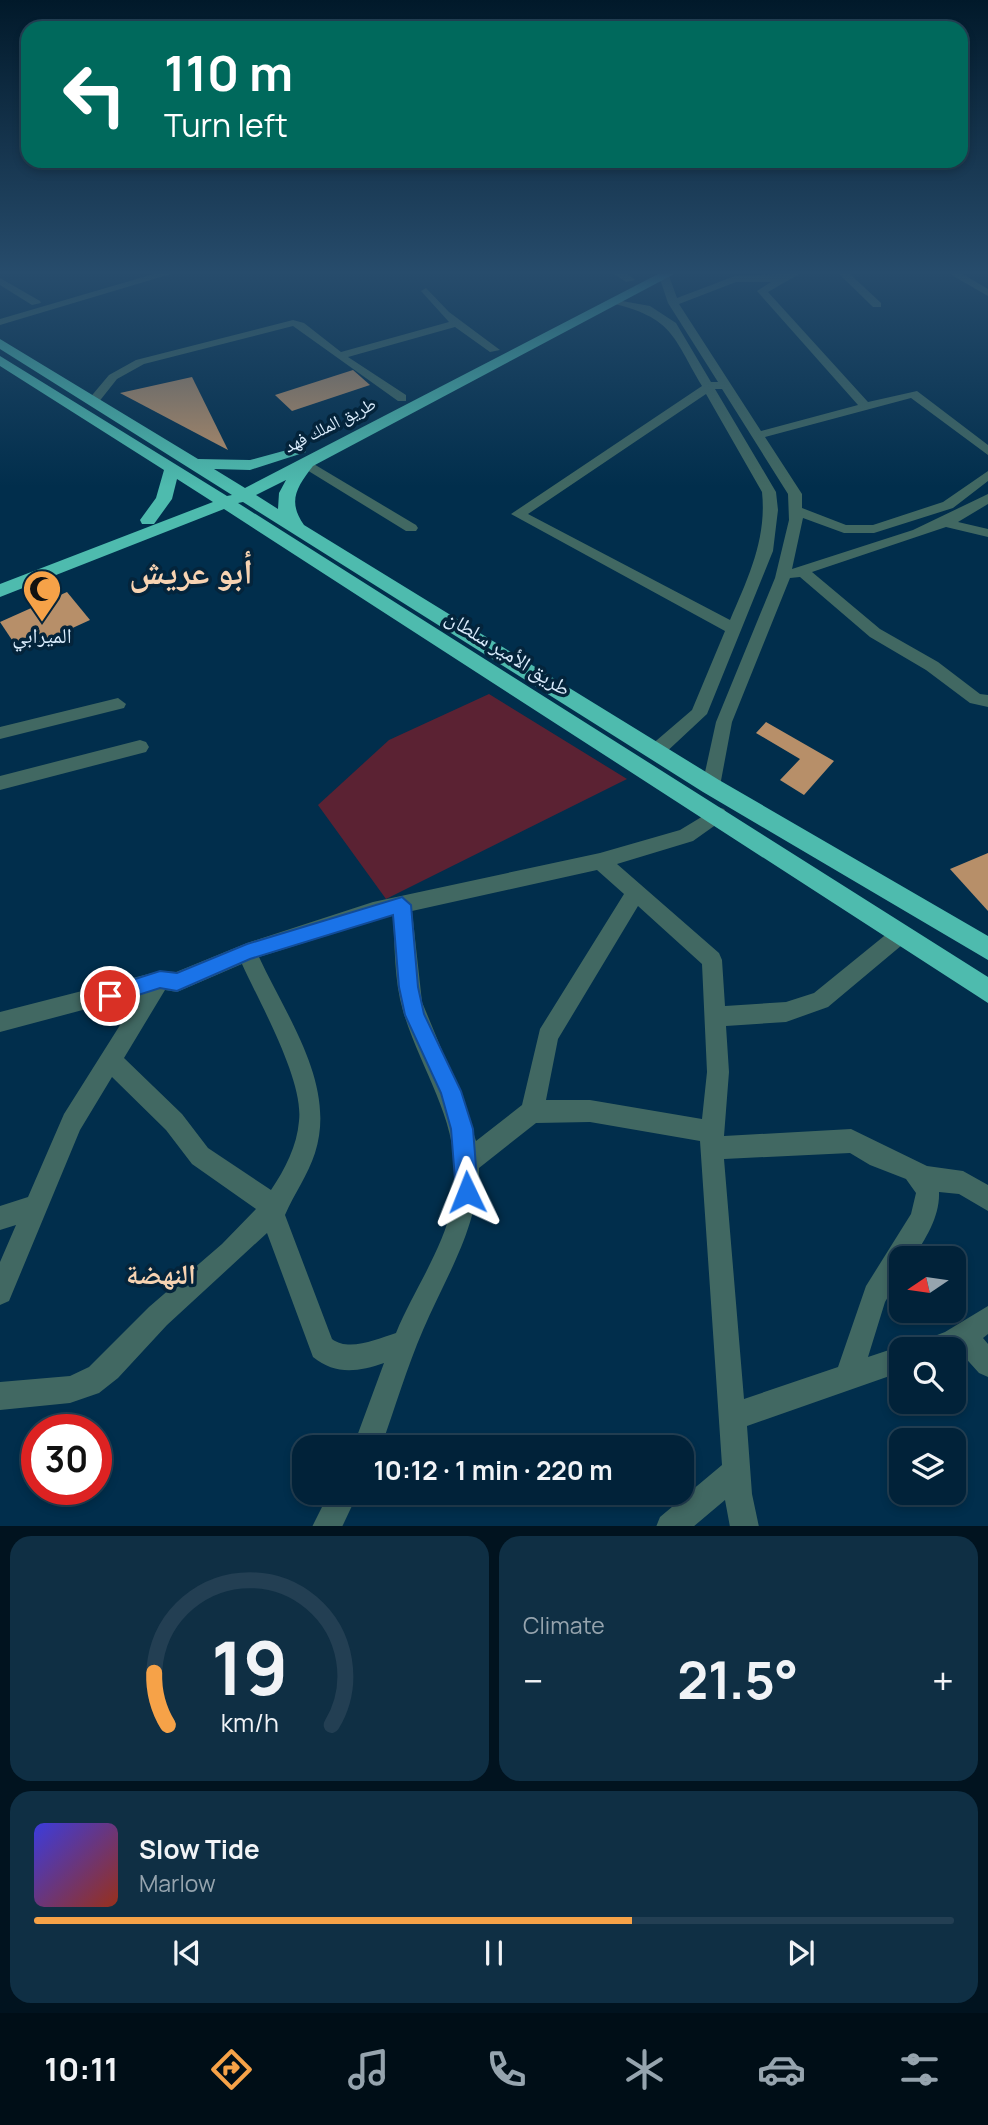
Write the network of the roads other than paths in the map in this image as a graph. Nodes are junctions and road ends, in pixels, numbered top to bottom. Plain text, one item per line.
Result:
1 (2, 344) edge
2 (206, 344) edge
3 (324, 344) edge
4 (380, 344) edge
5 (487, 344) edge
6 (505, 344) edge
7 (530, 344) edge
8 (684, 344) edge
9 (700, 344) edge
10 (810, 344) edge
11 (495, 350) junction
12 (338, 356) junction
13 (0, 360) edge
14 (727, 384) junction
15 (710, 386) junction
16 (402, 398) junction
17 (94, 400) junction
18 (866, 407) junction
19 (759, 435) junction
20 (988, 450) edge
21 (305, 458) junction
22 (194, 463) junction
23 (172, 469) junction
24 (988, 475) edge
25 (228, 495) junction
26 (988, 499) edge
27 (798, 511) junction
28 (946, 523) junction
29 (156, 524) junction
30 (261, 527) junction
31 (411, 528) dead end
32 (300, 530) junction
33 (985, 536) edge
34 (801, 570) junction
35 (0, 576) edge
36 (780, 579) junction
37 (0, 591) edge
38 (734, 629) junction
39 (718, 667) junction
40 (743, 675) junction
41 (988, 701) edge
42 (118, 704) dead end
43 (0, 733) edge
44 (140, 747) dead end
45 (656, 751) junction
46 (0, 783) edge
47 (711, 786) junction
48 (718, 814) junction
49 (600, 861) junction
50 (635, 893) junction
51 (402, 905) junction
52 (901, 934) junction
53 (988, 949) edge
54 (247, 952) junction
55 (160, 980) junction
56 (987, 992) edge
57 (715, 1017) junction
58 (0, 1022) edge
59 (110, 1059) junction
60 (532, 1112) junction
61 (711, 1140) junction
62 (467, 1162) junction
63 (921, 1177) junction
64 (988, 1199) edge
65 (34, 1208) junction
66 (274, 1210) junction
67 (0, 1218) edge
68 (0, 1292) edge
69 (988, 1320) edge
70 (963, 1336) joint
71 (406, 1343) junction
72 (889, 1363) edge
73 (988, 1364) edge
74 (849, 1376) junction
75 (0, 1396) edge
76 (733, 1417) junction
77 (372, 1435) edge
78 (737, 1471) junction
79 (338, 1505) edge
80 (327, 1526) edge
81 (671, 1526) edge
82 (746, 1526) edge

1 - 17 highway, طريق الأمير سلطان
2 - 17 street
3 - 12 street
4 - 12 street
5 - 11 street
6 - 11 highway, طريق الملك فهد
7 - 21 highway, طريق الملك فهد
8 - 15 street
9 - 14 street
10 - 18 street
11 - 16 highway, طريق الملك فهد
12 - 16 street
13 - 23 highway, طريق الأمير سلطان
14 - 15 street
14 - 19 street
15 - 38 street
15 - 38 street
16 - 21 highway, طريق الملك فهد
17 - 22 highway, طريق الأمير سلطان
18 - 19 street
18 - 20 street
19 - 27 street
21 - 22 highway
21 - 25 highway, طريق الملك فهد
21 - 31 street
21 - 32 highway
22 - 25 highway, طريق الأمير سلطان
23 - 25 highway, طريق الأمير سلطان
23 - 29 highway
24 - 27 street
25 - 29 highway, طريق الملك فهد
25 - 30 highway, طريق الأمير سلطان
25 - 32 highway, طريق الأمير سلطان
26 - 28 street
27 - 36 street
28 - 33 street
28 - 34 street
29 - 30 highway
29 - 35 highway, طريق الملك فهد
29 - 37 highway, طريق الملك فهد
30 - 48 highway, طريق الأمير سلطان
32 - 45 highway, طريق الأمير سلطان
34 - 36 street
34 - 41 street
36 - 40 street
38 - 39 street
39 - 40 street
39 - 45 street
40 - 47 street
42 - 43 street
44 - 46 street
45 - 47 highway, طريق الأمير سلطان
47 - 53 highway, طريق الأمير سلطان
48 - 49 street
48 - 52 highway, طريق الأمير سلطان
49 - 50 street
49 - 51 street
50 - 57 street
50 - 60 street
51 - 54 street
51 - 62 street
52 - 56 highway, طريق الأمير سلطان
52 - 57 street
54 - 55 street
54 - 66 street
55 - 58 street
55 - 59 street
57 - 61 street
59 - 65 street
59 - 66 street
60 - 61 street
60 - 62 street
61 - 63 street
61 - 76 street
62 - 71 street
63 - 64 street
63 - 74 street
65 - 67 street
65 - 68 street
66 - 71 street
66 - 75 street
69 - 70 street
70 - 73 street
71 - 77 street
72 - 74 street
74 - 76 street
76 - 78 street
78 - 81 street
78 - 82 street
79 - 80 street

